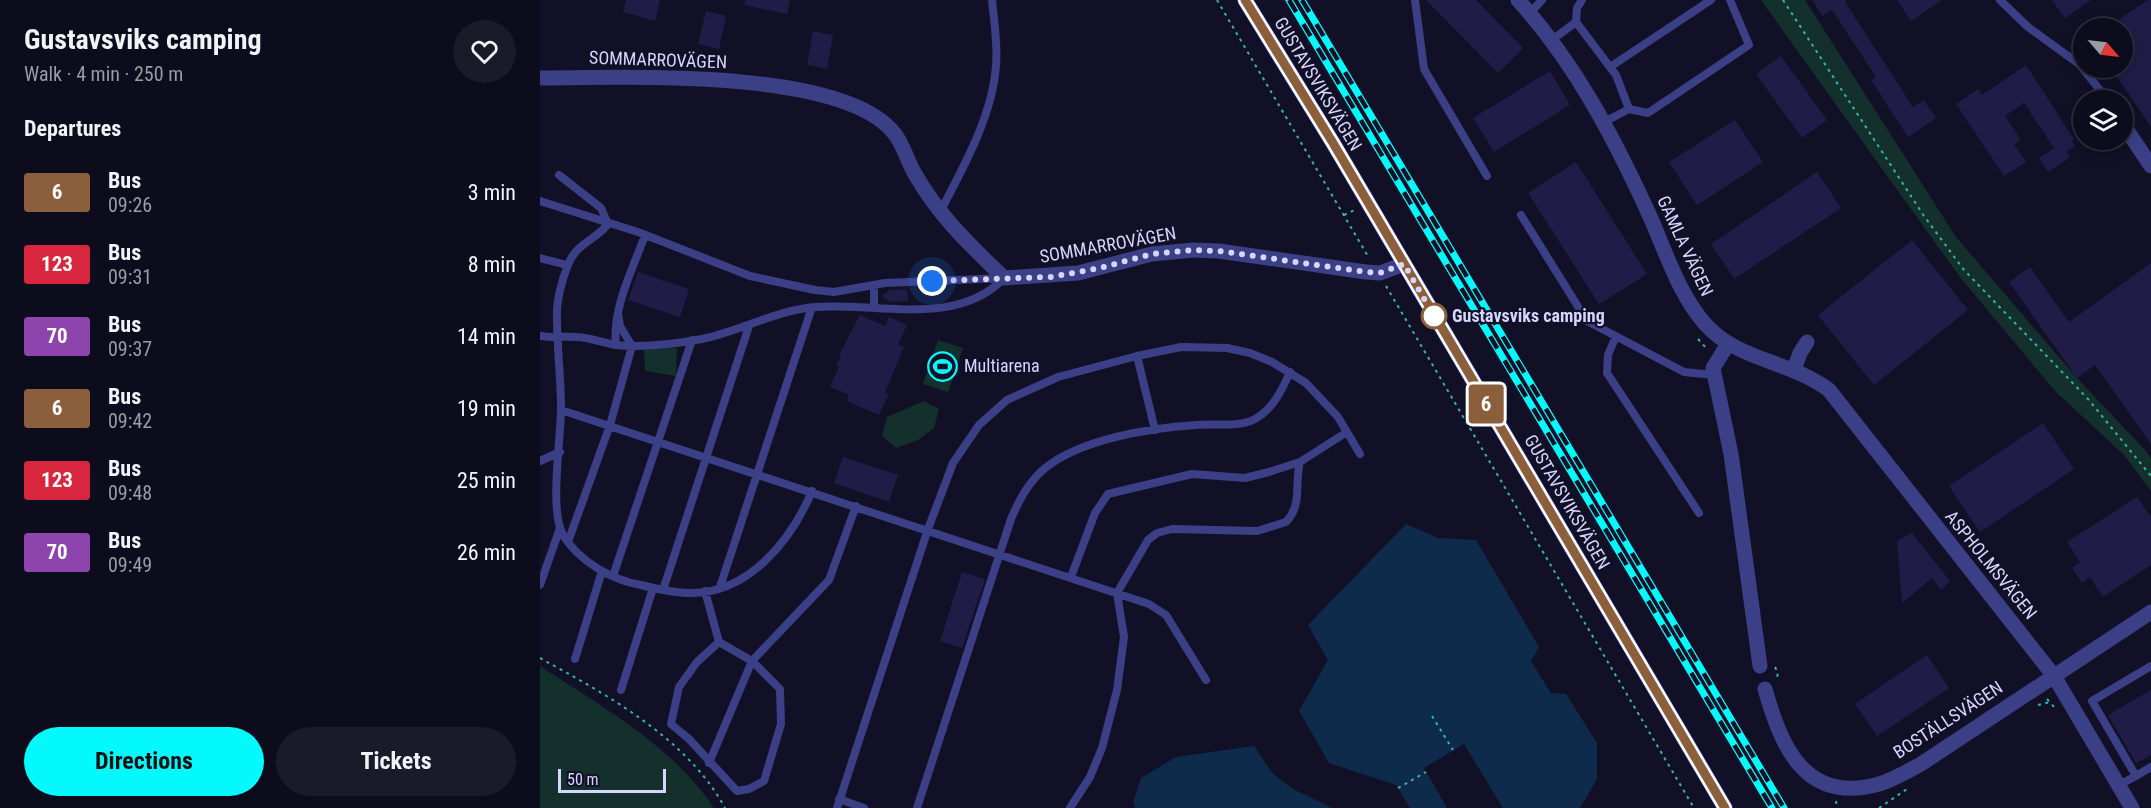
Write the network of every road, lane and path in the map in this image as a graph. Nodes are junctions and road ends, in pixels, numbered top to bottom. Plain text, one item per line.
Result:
1 (992, 0) edge
2 (1217, 0) edge
3 (1245, 0) edge
4 (1415, 0) edge
5 (1518, 0) edge
6 (1542, 0) edge
7 (1582, 0) edge
8 (1711, 0) edge
9 (1730, 0) edge
10 (1783, 0) edge
11 (2000, 0) edge
12 (1530, 13) junction
13 (1576, 22) junction
14 (1552, 40) junction
15 (1610, 67) junction
16 (540, 78) edge
17 (2100, 90) edge
18 (1629, 109) junction
19 (1604, 122) junction
20 (2133, 139) edge
21 (2151, 166) edge
22 (559, 175) dead end
23 (1486, 176) dead end
24 (540, 201) edge
25 (1355, 210) dead end
26 (940, 212) junction
27 (1344, 215) junction
28 (1521, 215) dead end
29 (608, 224) junction
30 (645, 235) junction
31 (540, 258) edge
32 (1404, 264) junction
33 (567, 265) junction
34 (1378, 273) junction
35 (1004, 278) junction
36 (874, 285) junction
37 (812, 307) junction
38 (874, 307) junction
39 (618, 314) junction
40 (748, 326) junction
41 (540, 336) edge
42 (1616, 336) junction
43 (558, 338) junction
44 (692, 340) junction
45 (1807, 342) dead end
46 (1728, 344) junction
47 (616, 345) junction
48 (632, 346) junction
49 (1137, 356) junction
50 (1794, 370) junction
51 (1290, 372) junction
52 (1714, 375) junction
53 (561, 410) junction
54 (610, 425) junction
55 (1155, 430) junction
56 (1347, 432) junction
57 (658, 441) junction
58 (560, 452) junction
59 (1360, 454) dead end
60 (707, 457) junction
61 (540, 461) edge
62 (1300, 462) junction
63 (755, 473) junction
64 (2151, 476) edge
65 (812, 491) junction
66 (856, 506) junction
67 (1698, 513) dead end
68 (560, 528) junction
69 (928, 530) junction
70 (568, 542) junction
71 (1000, 553) junction
72 (602, 571) junction
73 (613, 576) junction
74 (1071, 578) junction
75 (540, 585) edge
76 (720, 587) junction
77 (653, 588) junction
78 (663, 590) junction
79 (705, 591) junction
80 (1117, 593) junction
81 (2151, 612) edge
82 (719, 642) junction
83 (540, 658) edge
84 (575, 659) dead end
85 (752, 661) junction
86 (1760, 666) dead end
87 (2151, 666) edge
88 (2054, 676) junction
89 (1206, 680) dead end
90 (1765, 688) dead end
91 (621, 690) dead end
92 (2046, 697) dead end
93 (1432, 716) dead end
94 (2061, 716) dead end
95 (1453, 750) dead end
96 (709, 764) junction
97 (2151, 767) edge
98 (1426, 772) dead end
99 (2136, 776) junction
100 (2119, 785) junction
101 (1398, 788) dead end
102 (1901, 793) dead end
103 (838, 804) edge
104 (724, 808) edge
105 (864, 808) edge
106 (917, 808) edge
107 (1070, 808) edge
108 (1694, 808) edge
109 (1725, 808) edge
110 (1879, 808) edge
111 (2133, 808) edge

1 - 26 lane
2 - 27 path
3 - 32 street, GUSTAVSVIKSVÄGEN
4 - 23 lane
5 - 12 street, GAMLA VÄGEN
6 - 12 lane
7 - 13 lane
8 - 15 lane
9 - 18 lane
10 - 64 path
11 - 17 lane
12 - 14 street, GAMLA VÄGEN
13 - 14 lane
13 - 15 lane
14 - 19 street, GAMLA VÄGEN
15 - 18 lane
16 - 26 street, SOMMARROVÄGEN
18 - 19 lane
19 - 46 street, GAMLA VÄGEN
20 - 21 street
22 - 29 lane
24 - 29 lane
25 - 27 path
26 - 35 street, SOMMARROVÄGEN
27 - 34 path
28 - 42 lane
29 - 30 lane
29 - 33 lane
30 - 36 lane
30 - 39 lane
31 - 33 lane
32 - 34 street, SOMMARROVÄGEN
32 - 109 street, GUSTAVSVIKSVÄGEN
33 - 43 lane
34 - 35 street, SOMMARROVÄGEN
34 - 108 path
35 - 36 lane
35 - 38 lane
36 - 38 lane
37 - 38 lane
37 - 40 lane
37 - 63 lane
39 - 47 lane
39 - 48 lane
40 - 44 lane
40 - 60 lane
41 - 43 lane
42 - 52 lane
42 - 67 lane
43 - 47 lane
43 - 53 lane
44 - 48 lane
44 - 57 lane
45 - 50 street
46 - 50 street, ASPHOLMSVÄGEN
46 - 52 street
47 - 48 lane
48 - 54 lane
49 - 51 lane
49 - 55 lane
49 - 69 lane
50 - 88 street, ASPHOLMSVÄGEN
51 - 55 lane
51 - 56 lane
52 - 86 street
53 - 54 lane
53 - 58 lane
54 - 57 lane
54 - 70 lane
55 - 71 lane
56 - 59 lane
56 - 62 lane
57 - 60 lane
57 - 73 lane
58 - 61 lane
58 - 68 lane
60 - 63 lane
60 - 78 lane
62 - 74 lane
62 - 80 lane
63 - 65 lane
63 - 76 lane
65 - 66 lane
65 - 76 lane
66 - 69 lane
66 - 85 lane
68 - 70 lane
68 - 75 lane
69 - 71 lane
69 - 103 lane
70 - 72 lane
71 - 74 lane
71 - 106 lane
72 - 73 lane
72 - 84 lane
73 - 77 lane
74 - 80 lane
76 - 79 lane
77 - 78 lane
77 - 91 lane
78 - 79 lane
79 - 82 lane
80 - 89 lane
80 - 107 lane
81 - 88 street, BOSTÄLLSVÄGEN
82 - 85 lane
82 - 96 lane
83 - 104 path
85 - 96 lane
85 - 96 lane
87 - 99 lane
88 - 90 street, BOSTÄLLSVÄGEN
88 - 100 street, ASPHOLMSVÄGEN
92 - 94 path
93 - 95 path
97 - 99 lane
98 - 101 path
99 - 100 lane
100 - 111 street, ASPHOLMSVÄGEN
102 - 110 path
103 - 105 lane

